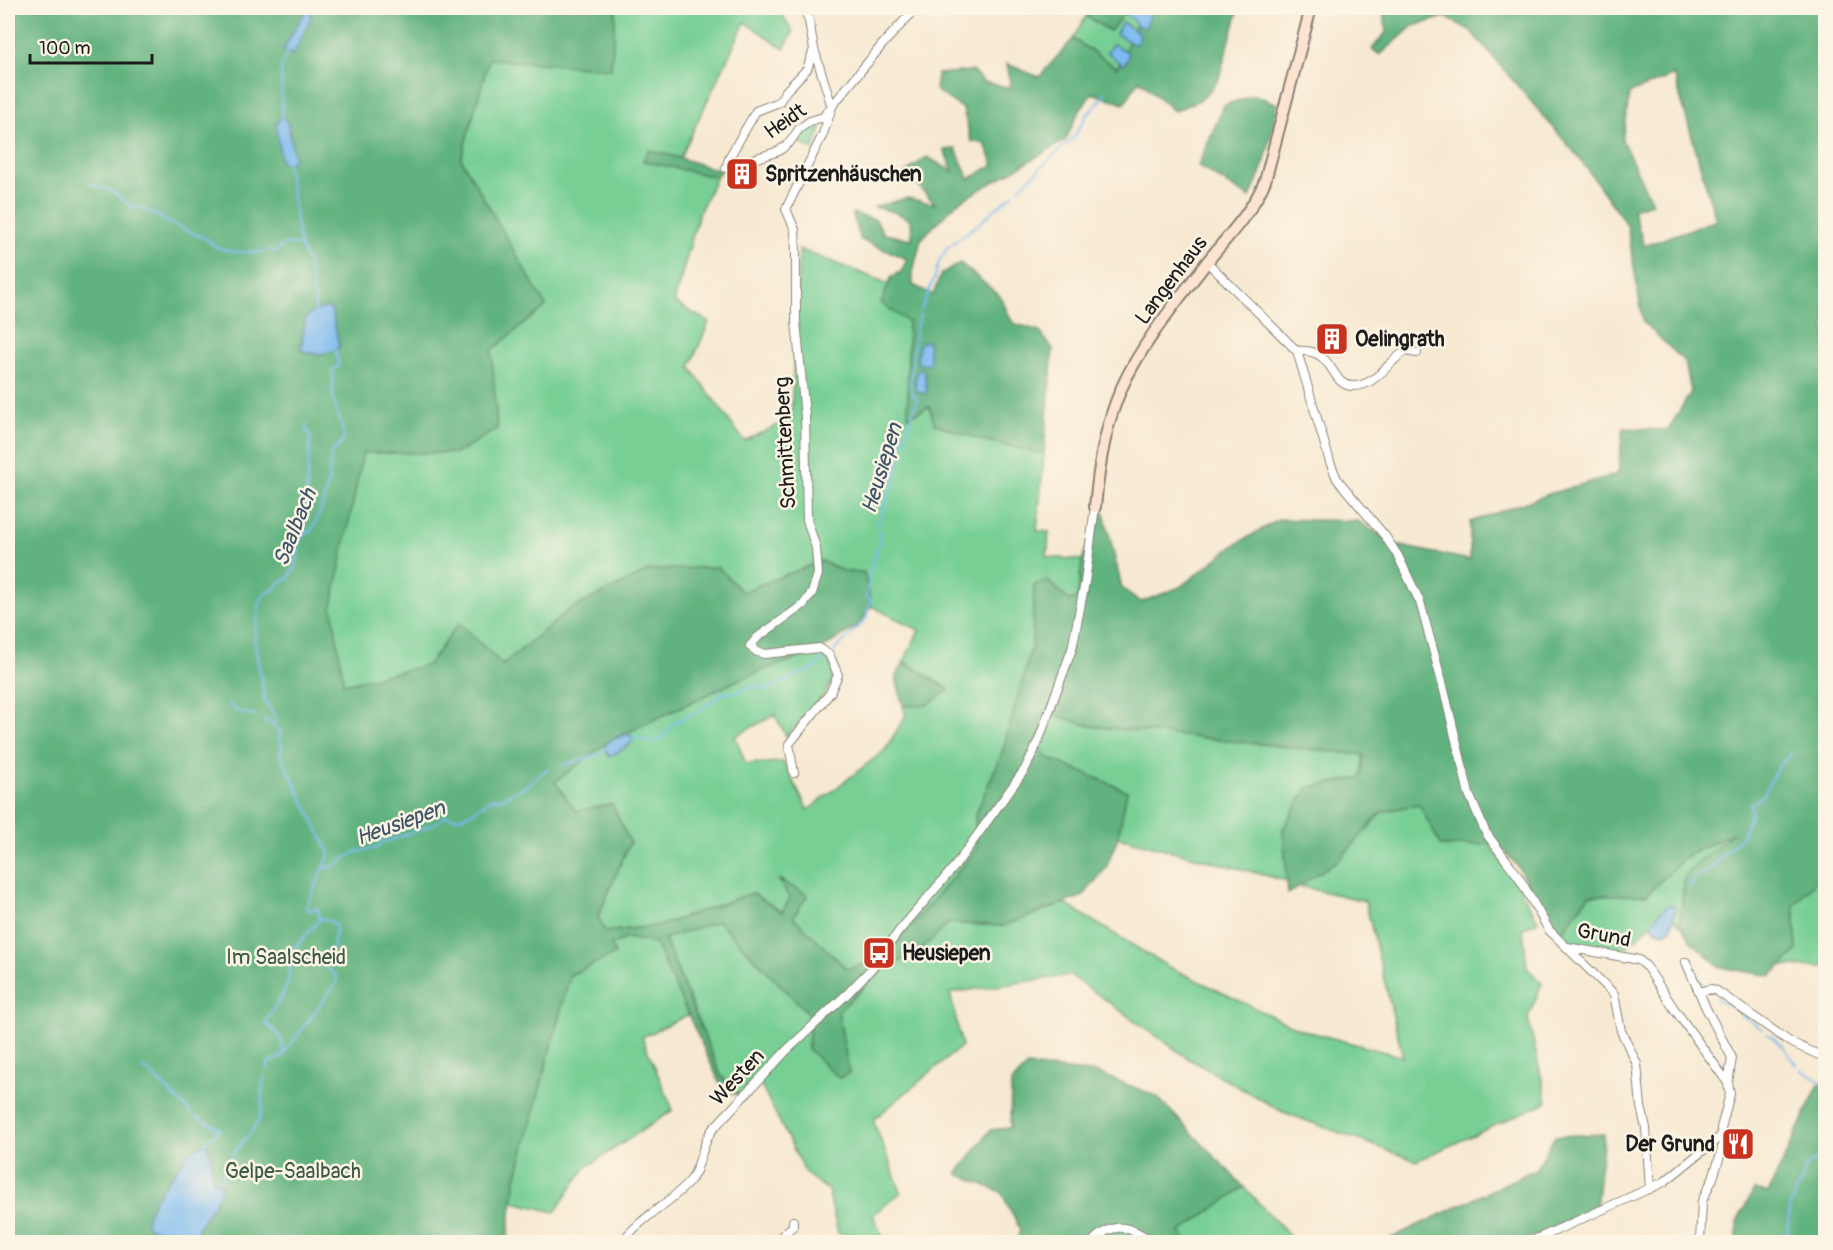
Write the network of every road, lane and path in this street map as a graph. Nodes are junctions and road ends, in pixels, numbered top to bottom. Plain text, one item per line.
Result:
1 (804, 8) edge
2 (916, 8) edge
3 (1311, 8) edge
4 (814, 49) junction
5 (832, 107) junction
6 (786, 209) joint
7 (1207, 262) junction
8 (1296, 351) junction
9 (1417, 353) dead end
10 (1095, 507) joint
11 (1086, 582) joint
12 (794, 774) dead end
13 (1566, 947) junction
14 (1686, 962) dead end
15 (1699, 992) junction
16 (1826, 1058) edge
17 (1728, 1083) junction
18 (1721, 1136) junction
19 (1650, 1190) junction
20 (793, 1221) dead end
21 (622, 1242) edge
22 (775, 1242) edge
23 (1092, 1242) edge
24 (1153, 1242) edge
25 (1530, 1242) edge
26 (1700, 1242) edge

1 - 4 street
2 - 5 street
3 - 7 street, Langenhaus
4 - 5 street
4 - 5 street, Heidt
5 - 6 street, Heidt
6 - 12 street, Schmittenberg
7 - 8 street
7 - 10 street, Langenhaus
8 - 9 street
8 - 13 street, Grund
10 - 11 street, Langenhaus
11 - 21 street, Westen
13 - 17 street, Grund
13 - 19 street
14 - 15 street
15 - 16 street
15 - 17 street
17 - 18 street
18 - 19 street
18 - 26 street
19 - 25 street
20 - 22 street
23 - 24 street

